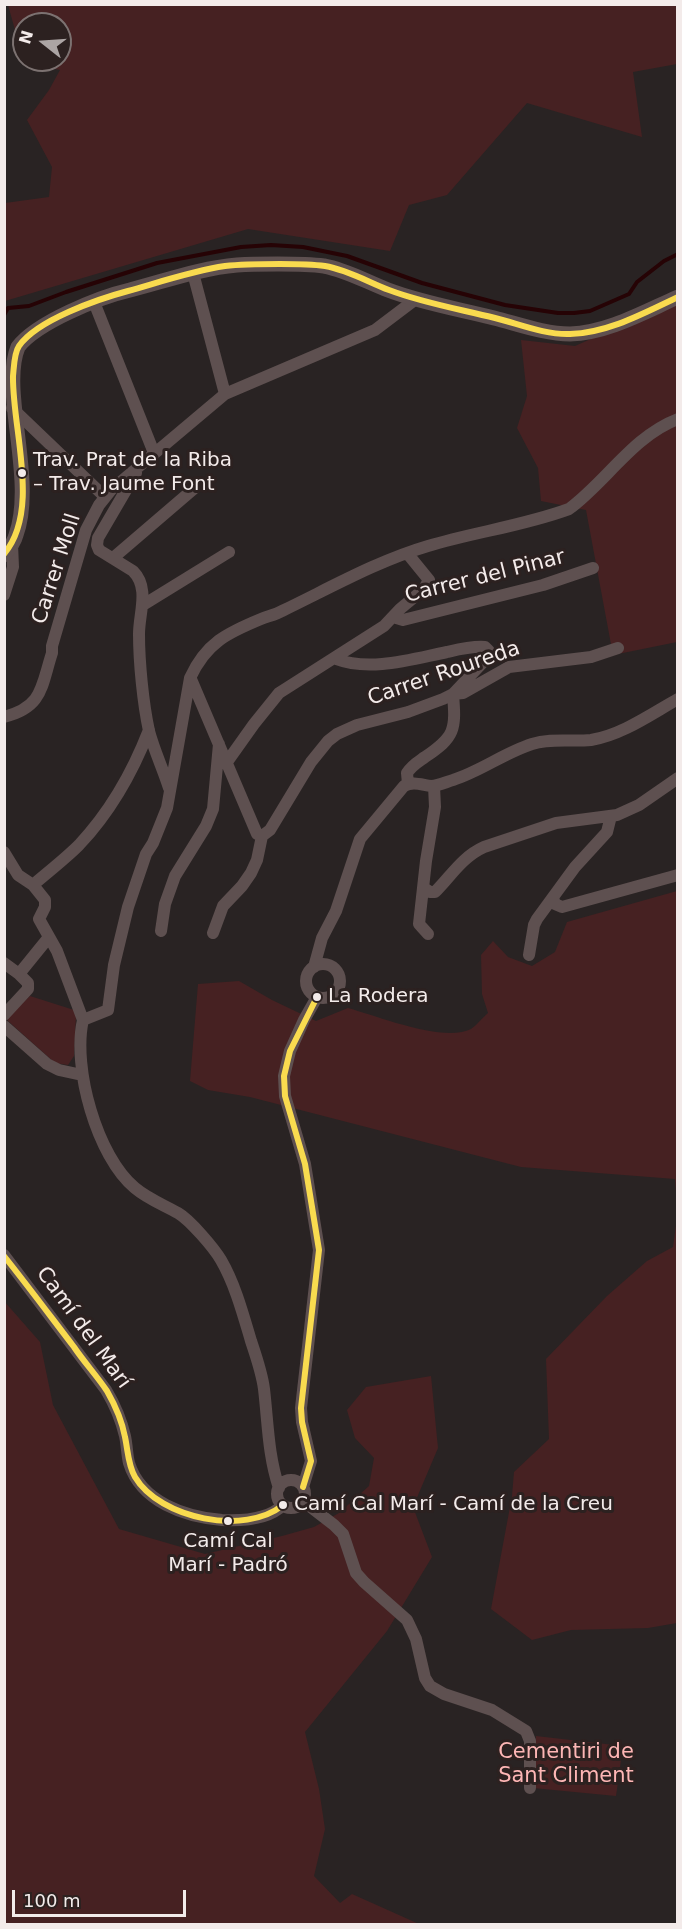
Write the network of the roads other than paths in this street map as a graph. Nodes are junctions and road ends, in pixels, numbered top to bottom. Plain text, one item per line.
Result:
1 (194, 273) junction
2 (678, 297) edge
3 (416, 299) junction
4 (94, 302) junction
5 (225, 394) junction
6 (9, 405) junction
7 (678, 419) edge
8 (154, 453) junction
9 (141, 465) junction
10 (197, 486) dead end
11 (105, 497) junction
12 (8, 549) edge
13 (229, 552) dead end
14 (407, 553) junction
15 (113, 558) junction
16 (594, 568) dead end
17 (4, 595) edge
18 (143, 605) junction
19 (393, 617) junction
20 (618, 648) dead end
21 (336, 658) junction
22 (190, 678) junction
23 (453, 694) junction
24 (678, 699) edge
25 (187, 705) junction
26 (203, 708) junction
27 (4, 717) edge
28 (149, 730) junction
29 (219, 743) junction
30 (227, 762) junction
31 (678, 778) edge
32 (408, 784) junction
33 (434, 786) junction
34 (170, 789) junction
35 (611, 816) junction
36 (261, 836) junction
37 (5, 853) edge
38 (678, 875) edge
39 (33, 885) junction
40 (424, 888) junction
41 (553, 898) junction
42 (161, 931) dead end
43 (213, 933) dead end
44 (428, 934) dead end
45 (49, 937) junction
46 (529, 955) dead end
47 (4, 963) edge
48 (314, 967) junction
49 (19, 974) junction
50 (317, 997) junction
51 (4, 1015) edge
52 (83, 1020) junction
53 (4, 1026) edge
54 (82, 1075) junction
55 (4, 1255) edge
56 (303, 1487) junction
57 (279, 1488) junction
58 (303, 1501) junction
59 (283, 1505) junction
60 (530, 1788) dead end

1 - 3 street
1 - 4 street
1 - 5 street
2 - 3 street
3 - 5 street, Carrer Moll
4 - 6 street
4 - 8 street
5 - 8 street, Carrer Moll
6 - 11 street
6 - 12 street
7 - 14 street
8 - 9 street, Carrer Moll
9 - 11 street, Carrer Moll
9 - 15 street
10 - 15 street
11 - 27 street, Carrer Moll
12 - 17 street
13 - 18 street
14 - 19 street
14 - 22 street
15 - 18 street
16 - 19 street, Carrer del Pinar
18 - 28 street
19 - 21 street, Carrer del Pinar
20 - 23 street, Carrer Roureda
21 - 23 street
21 - 30 street, Carrer del Pinar
22 - 25 street
22 - 26 street
23 - 32 street
23 - 36 street, Carrer Roureda
24 - 33 street
25 - 26 street
25 - 34 street
26 - 29 street
28 - 34 street
28 - 39 street
29 - 30 street
29 - 42 street
30 - 36 street
31 - 35 street
32 - 33 street
32 - 48 street
33 - 40 street
34 - 52 street
35 - 40 street
35 - 41 street
36 - 43 street
37 - 39 street
38 - 41 street
39 - 45 street
40 - 44 street
41 - 46 street
45 - 49 street
45 - 52 street
47 - 49 street
48 - 50 street
48 - 50 street
49 - 51 street
50 - 56 street
52 - 54 street
53 - 54 street
54 - 57 street
55 - 59 street, Camí del Marí
56 - 57 street
56 - 58 street
57 - 59 street
58 - 59 street
58 - 60 street

